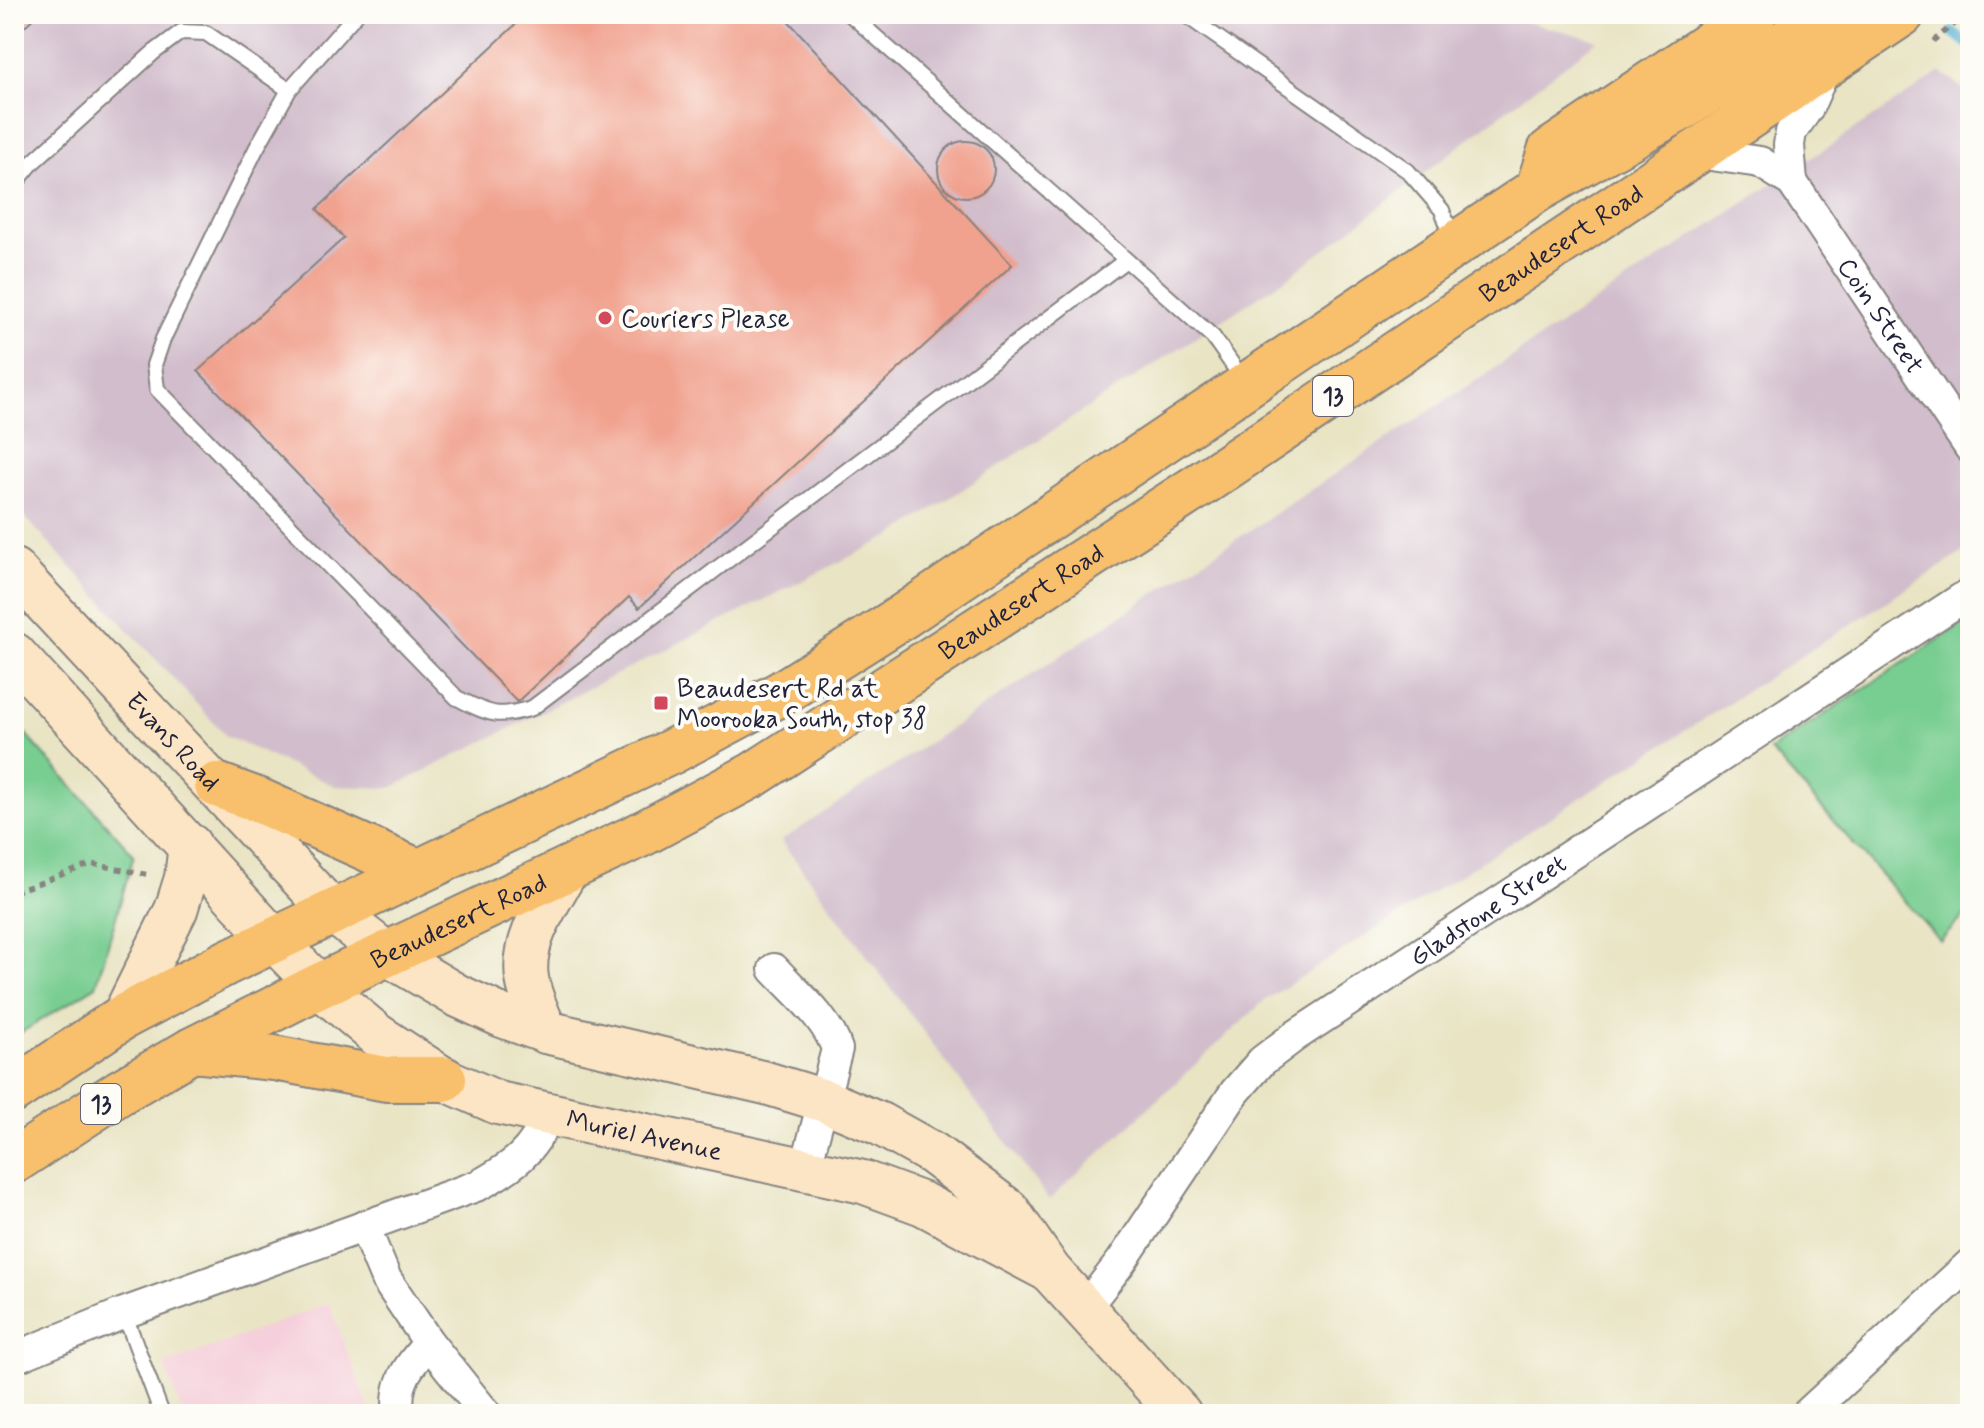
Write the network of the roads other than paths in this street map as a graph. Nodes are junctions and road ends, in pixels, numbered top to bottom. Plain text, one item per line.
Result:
1 (356, 14) edge
2 (850, 14) edge
3 (1184, 14) edge
4 (1754, 14) edge
5 (1902, 14) edge
6 (1830, 39) edge
7 (289, 90) junction
8 (1697, 153) junction
9 (1792, 182) junction
10 (14, 185) edge
11 (1538, 189) junction
12 (1456, 246) junction
13 (1126, 260) junction
14 (1247, 386) junction
15 (1970, 448) edge
16 (14, 570) edge
17 (1970, 593) edge
18 (14, 654) edge
19 (217, 785) junction
20 (190, 845) junction
21 (568, 868) junction
22 (417, 871) junction
23 (332, 911) junction
24 (274, 940) junction
25 (387, 954) junction
26 (774, 969) dead end
27 (319, 986) junction
28 (123, 1017) junction
29 (546, 1032) junction
30 (192, 1050) junction
31 (444, 1079) junction
32 (14, 1090) edge
33 (825, 1101) junction
34 (548, 1115) junction
35 (14, 1161) edge
36 (805, 1170) junction
37 (364, 1226) junction
38 (1970, 1264) edge
39 (1050, 1271) junction
40 (1085, 1308) junction
41 (124, 1313) junction
42 (429, 1343) junction
43 (14, 1358) edge
44 (162, 1414) edge
45 (399, 1414) edge
46 (486, 1414) edge
47 (1180, 1414) edge
48 (1807, 1414) edge

1 - 7 lane
2 - 13 lane
3 - 12 lane
4 - 11 highway
5 - 6 highway, Beaudesert Road / 13
6 - 8 highway, Beaudesert Road / 13
6 - 9 street
6 - 11 highway, Beaudesert Road / 13
7 - 10 lane
7 - 13 lane
8 - 9 street, Coin Street
8 - 21 highway, Beaudesert Road / 13
9 - 15 street, Coin Street
11 - 12 highway, Beaudesert Road / 13
12 - 14 highway, Beaudesert Road / 13
13 - 14 lane
14 - 22 highway, Beaudesert Road / 13
16 - 19 main road, Evans Road
17 - 40 street, Gladstone Street
18 - 20 main road
19 - 22 highway
19 - 23 main road, Evans Road
20 - 24 main road
20 - 28 main road
21 - 25 highway, Beaudesert Road / 13
21 - 29 main road
22 - 23 highway, Beaudesert Road / 13
23 - 24 highway, Beaudesert Road / 13
23 - 25 main road, Muriel Avenue
24 - 27 main road, Muriel Avenue
24 - 28 highway, Beaudesert Road / 13
25 - 27 highway, Beaudesert Road / 13
25 - 29 main road, Muriel Avenue
26 - 33 street
27 - 30 highway, Beaudesert Road / 13
27 - 31 main road, Muriel Avenue
28 - 32 highway, Beaudesert Road / 13
29 - 33 main road, Muriel Avenue
30 - 31 highway
30 - 35 highway, Beaudesert Road / 13
31 - 34 main road, Muriel Avenue
33 - 36 street
33 - 39 main road, Muriel Avenue
34 - 36 main road, Muriel Avenue
34 - 37 street
36 - 39 main road, Muriel Avenue
37 - 41 street
37 - 42 street
38 - 48 street
39 - 40 main road, Muriel Avenue
40 - 47 main road, Muriel Avenue
41 - 43 street
41 - 44 lane
42 - 45 street
42 - 46 street

